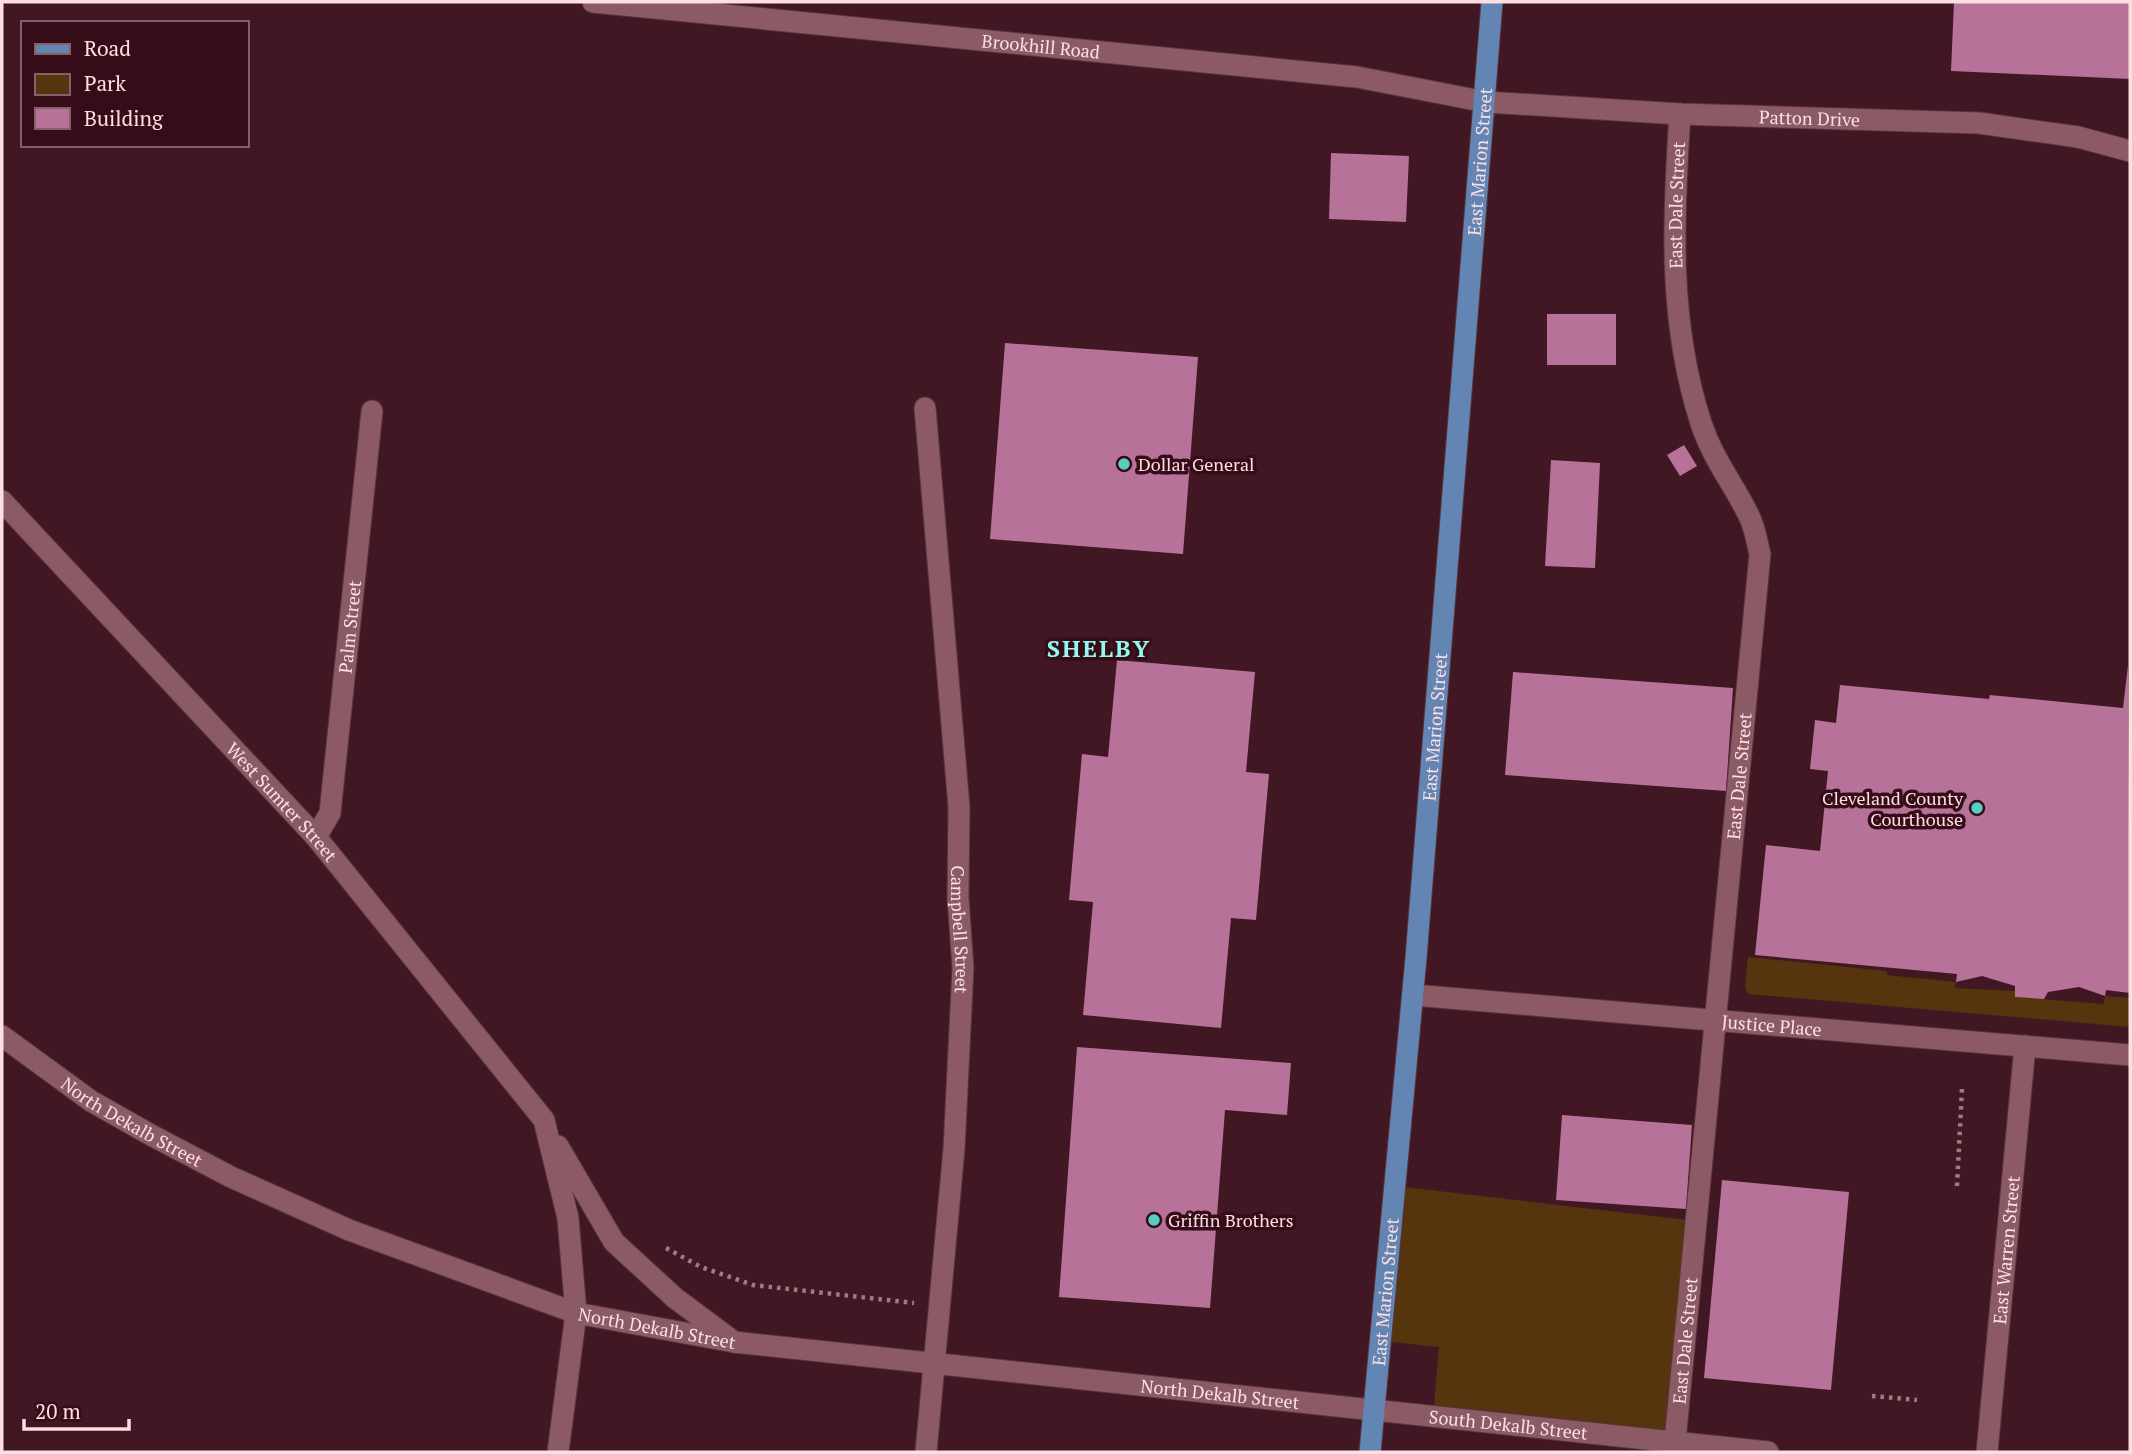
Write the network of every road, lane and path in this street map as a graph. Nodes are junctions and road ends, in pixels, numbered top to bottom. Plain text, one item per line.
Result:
1 (593, 2) edge
2 (1492, 2) edge
3 (1486, 102) junction
4 (1680, 114) junction
5 (2130, 151) edge
6 (925, 408) dead end
7 (372, 411) dead end
8 (2, 501) edge
9 (316, 837) junction
10 (1413, 995) junction
11 (1714, 1020) junction
12 (2, 1036) edge
13 (2025, 1046) junction
14 (2130, 1055) edge
15 (1962, 1089) dead end
16 (544, 1120) junction
17 (1957, 1186) dead end
18 (657, 1244) dead end
19 (940, 1306) junction
20 (576, 1313) junction
21 (734, 1342) junction
22 (935, 1362) junction
23 (1872, 1396) dead end
24 (1917, 1400) dead end
25 (1374, 1410) junction
26 (1674, 1447) edge
27 (558, 1452) edge
28 (926, 1452) edge
29 (1370, 1452) edge
30 (1768, 1452) edge
31 (1987, 1452) edge

1 - 3 street, Brookhill Road
2 - 3 main road, East Marion Street
3 - 4 street, Patton Drive
3 - 10 main road, East Marion Street
4 - 5 street, Patton Drive
4 - 11 street, East Dale Street
6 - 19 street, Campbell Street
7 - 9 street, Palm Street
8 - 9 street, West Sumter Street
9 - 16 street, West Sumter Street
10 - 11 street, Justice Place
10 - 25 main road, East Marion Street
11 - 13 street, Justice Place
11 - 26 street, East Dale Street
12 - 20 street, North Dekalb Street
13 - 14 street, Justice Place
13 - 31 street, East Warren Street
15 - 17 path
16 - 20 street, West Sumter Street
16 - 21 street, West Sumter Street
18 - 19 path
19 - 22 street, Campbell Street
20 - 21 street, North Dekalb Street
20 - 27 street, West Sumter Street
21 - 22 street, North Dekalb Street
22 - 25 street, North Dekalb Street
22 - 28 street, Campbell Street
23 - 24 path
25 - 26 street, South Dekalb Street
25 - 29 main road, East Marion Street
26 - 30 street, South Dekalb Street

